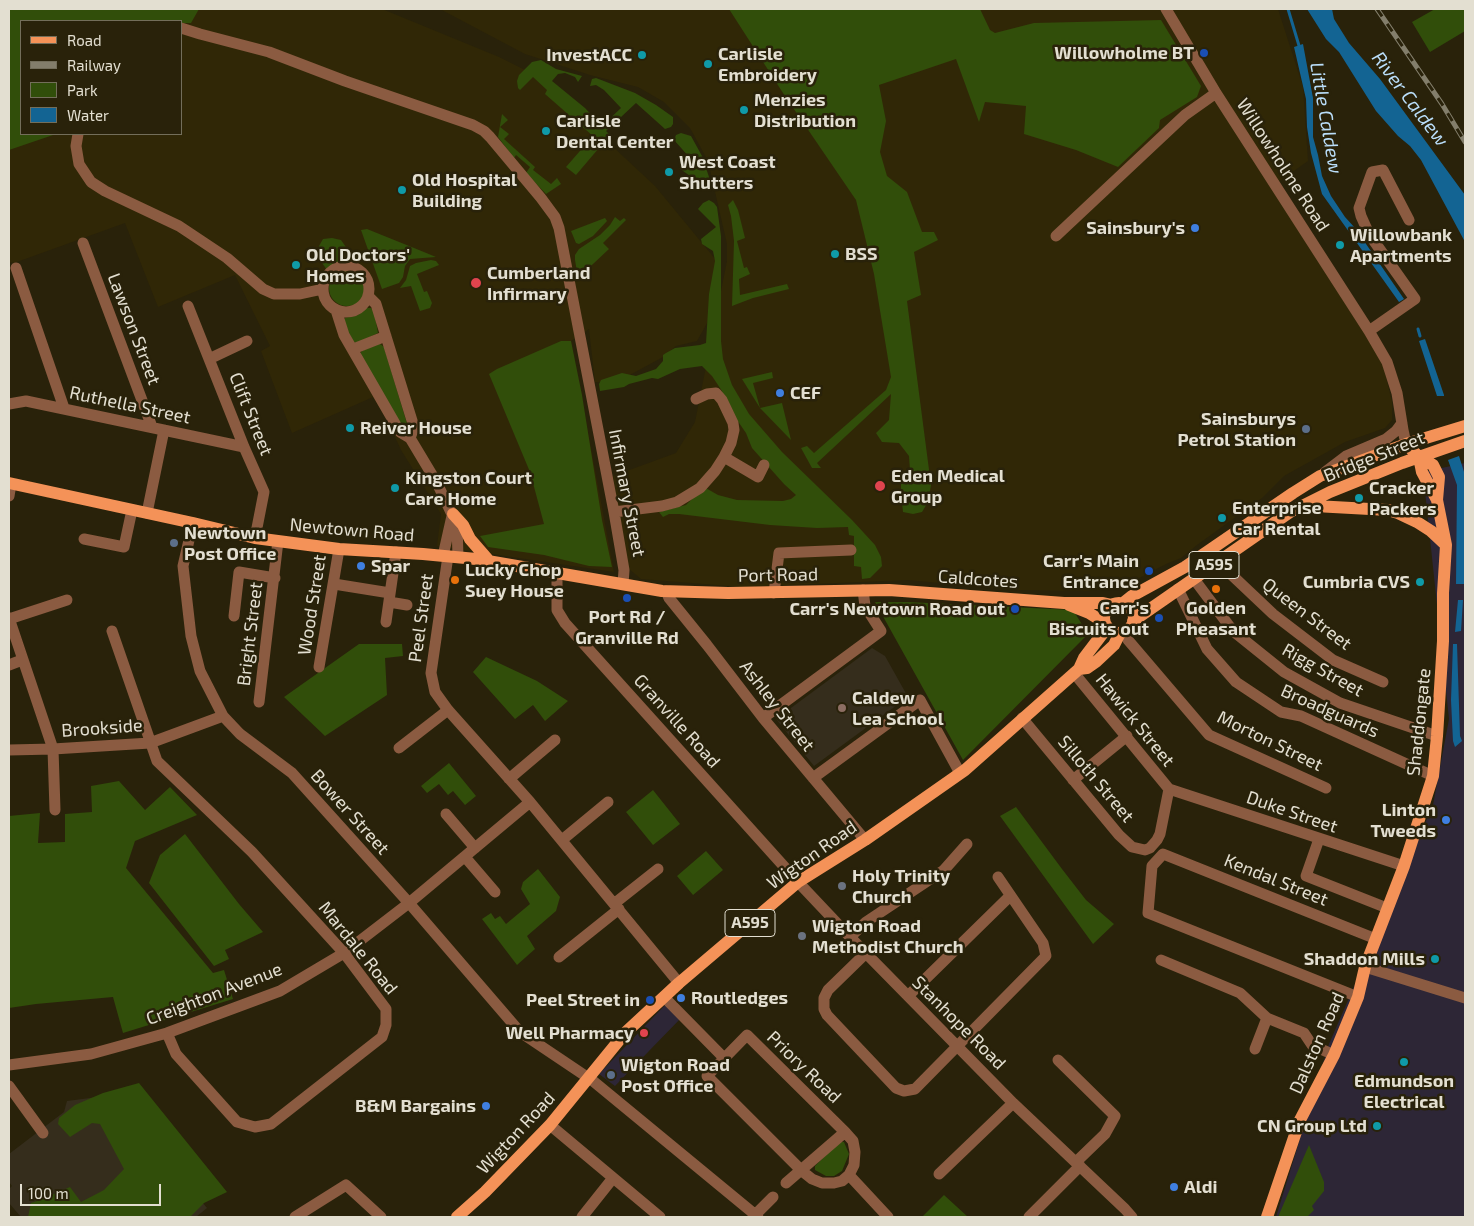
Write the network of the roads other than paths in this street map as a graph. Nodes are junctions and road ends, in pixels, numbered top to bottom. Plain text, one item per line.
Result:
1 (1166, 9) edge
2 (182, 28) edge
3 (1216, 93) junction
4 (78, 135) edge
5 (1408, 220) dead end
6 (1056, 236) dead end
7 (83, 243) dead end
8 (16, 268) dead end
9 (323, 289) junction
10 (368, 296) junction
11 (188, 306) dead end
12 (336, 310) junction
13 (1369, 331) junction
14 (386, 336) junction
15 (247, 341) dead end
16 (353, 349) junction
17 (209, 359) junction
18 (696, 399) dead end
19 (9, 404) edge
20 (64, 408) junction
21 (1402, 424) junction
22 (1465, 426) edge
23 (158, 428) junction
24 (410, 438) junction
25 (1465, 441) edge
26 (1406, 444) junction
27 (244, 447) junction
28 (724, 457) junction
29 (1419, 457) junction
30 (764, 465) dead end
31 (1320, 476) junction
32 (10, 488) edge
33 (1296, 509) junction
34 (132, 510) junction
35 (614, 512) junction
36 (146, 513) junction
37 (453, 514) junction
38 (193, 523) junction
39 (255, 538) junction
40 (84, 539) dead end
41 (278, 541) junction
42 (1446, 544) junction
43 (339, 549) junction
44 (851, 550) dead end
45 (396, 552) junction
46 (450, 557) junction
47 (490, 562) junction
48 (1218, 562) junction
49 (557, 573) junction
50 (275, 578) junction
51 (1194, 579) junction
52 (334, 584) junction
53 (623, 584) junction
54 (1178, 589) junction
55 (863, 590) junction
56 (889, 590) joint
57 (666, 591) junction
58 (774, 593) junction
59 (389, 598) junction
60 (67, 600) dead end
61 (1064, 603) junction
62 (1117, 604) junction
63 (407, 605) dead end
64 (234, 616) dead end
65 (9, 618) edge
66 (1133, 621) junction
67 (386, 622) dead end
68 (1105, 624) junction
69 (112, 631) dead end
70 (1122, 632) junction
71 (22, 660) junction
72 (9, 665) edge
73 (319, 667) dead end
74 (1076, 671) junction
75 (1383, 682) dead end
76 (259, 702) dead end
77 (448, 710) junction
78 (223, 716) junction
79 (763, 718) junction
80 (1022, 718) junction
81 (1127, 736) junction
82 (1437, 736) junction
83 (555, 740) dead end
84 (150, 743) junction
85 (400, 748) dead end
86 (53, 749) junction
87 (9, 750) edge
88 (960, 773) junction
89 (1433, 776) junction
90 (813, 778) junction
91 (509, 779) junction
92 (1074, 780) junction
93 (1326, 788) dead end
94 (1169, 789) junction
95 (530, 802) junction
96 (608, 802) dead end
97 (55, 810) dead end
98 (446, 814) dead end
99 (1319, 839) junction
100 (562, 840) junction
101 (864, 840) junction
102 (967, 844) dead end
103 (475, 848) junction
104 (1150, 848) junction
105 (465, 856) junction
106 (1159, 857) junction
107 (1404, 866) junction
108 (658, 868) dead end
109 (998, 877) dead end
110 (798, 882) junction
111 (495, 892) dead end
112 (1010, 896) junction
113 (409, 903) junction
114 (617, 906) junction
115 (1388, 908) junction
116 (850, 937) junction
117 (1376, 939) junction
118 (866, 953) junction
119 (344, 954) junction
120 (560, 957) dead end
121 (1161, 960) dead end
122 (1365, 967) junction
123 (679, 983) junction
124 (908, 996) junction
125 (664, 997) junction
126 (1358, 997) junction
127 (1465, 998) edge
128 (1267, 1018) junction
129 (167, 1033) junction
130 (958, 1046) junction
131 (1256, 1050) dead end
132 (1334, 1055) junction
133 (724, 1058) junction
134 (1058, 1060) dead end
135 (9, 1067) edge
136 (588, 1077) junction
137 (9, 1086) edge
138 (1013, 1103) junction
139 (550, 1125) junction
140 (845, 1132) junction
141 (43, 1133) dead end
142 (1078, 1164) junction
143 (802, 1171) junction
144 (939, 1174) dead end
145 (849, 1175) junction
146 (614, 1178) junction
147 (786, 1183) dead end
148 (773, 1197) dead end
149 (756, 1216) edge
150 (1130, 1216) edge
151 (295, 1217) edge
152 (382, 1217) edge
153 (457, 1217) edge
154 (582, 1217) edge
155 (660, 1217) edge
156 (888, 1217) edge
157 (1029, 1217) edge
158 (1267, 1217) edge

1 - 3 street, Willowholme Road
2 - 35 street, Infirmary Street
3 - 6 street
3 - 13 street, Willowholme Road
4 - 9 street
5 - 13 street
7 - 23 street, Lawson Street
8 - 20 street
9 - 10 street
9 - 12 street
10 - 12 street
10 - 14 street
11 - 17 street, Clift Street
12 - 16 street
13 - 21 street, Willowholme Road
14 - 16 street
14 - 24 street
15 - 17 street
16 - 24 street
17 - 27 street, Clift Street
18 - 28 street
19 - 20 street, Ruthella Street
20 - 23 street, Ruthella Street
21 - 26 street, Willowholme Road
21 - 31 street, Bridge Street
22 - 26 main road, Bridge Street / A595
23 - 27 street, Ruthella Street
23 - 36 street
24 - 37 street
25 - 29 main road, Bridge Street / A595
26 - 29 main road, Shaddongate
26 - 31 main road, Bridge Street / A595
27 - 39 street, Clift Street
28 - 30 street
28 - 35 street
29 - 33 main road, Bridge Street / A595
29 - 42 main road, Shaddongate
31 - 62 main road, Bridge Street / A595
32 - 34 main road, Newtown Road
33 - 42 main road
33 - 48 main road, A595
34 - 36 main road, Newtown Road
34 - 40 street
35 - 53 street, Infirmary Street
36 - 38 main road, Newtown Road
37 - 46 street, Peel Street
37 - 47 main road
38 - 39 main road, Newtown Road
38 - 78 street, Bower Street
39 - 41 main road, Newtown Road
41 - 43 main road, Newtown Road
41 - 50 street, Bright Street
42 - 82 main road, Shaddongate
43 - 45 main road, Newtown Road
43 - 52 street, Wood Street
44 - 58 street
45 - 46 main road, Newtown Road
45 - 59 street
46 - 47 main road, Newtown Road
46 - 77 street, Peel Street
47 - 49 main road, Newtown Road
48 - 51 main road, A595
48 - 75 street, Queen Street
49 - 53 main road, Newtown Road
49 - 110 street, Granville Road
50 - 64 street
50 - 76 street, Bright Street
51 - 54 main road, A595
51 - 82 street, Rigg Street
52 - 59 street
52 - 73 street, Wood Street
53 - 57 main road, Newtown Road
54 - 66 main road, A595
54 - 89 street, Broadguards
55 - 56 main road, Port Road
55 - 58 main road, Port Road
55 - 79 street
56 - 61 main road, Caldcotes
57 - 58 main road, Port Road
57 - 79 street, Ashley Street
59 - 63 street
59 - 67 street
60 - 65 street
61 - 62 main road, Caldcotes
61 - 68 main road, Caldcotes
62 - 66 main road
62 - 68 main road
65 - 71 street
66 - 70 main road
68 - 70 main road
68 - 74 main road, Wigton Road / A595
69 - 84 street, Mardale Road
70 - 74 main road, Wigton Road / A595
70 - 93 street, Morton Street
71 - 72 street
71 - 86 street
74 - 80 main road, Wigton Road / A595
74 - 81 street, Hawick Street
77 - 85 street
77 - 91 street, Peel Street
78 - 84 street, Brookside
78 - 113 street, Bower Street
79 - 90 street, Ashley Street
80 - 88 main road, Wigton Road / A595
80 - 92 street, Silloth Street
81 - 92 street
81 - 94 street, Hawick Street
82 - 89 main road, Shaddongate
83 - 91 street
84 - 86 street, Brookside
84 - 119 street, Mardale Road
86 - 87 street, Brookside
86 - 97 street
88 - 90 street
88 - 101 main road, Wigton Road / A595
89 - 107 main road, Shaddongate
90 - 101 street, Ashley Street
91 - 95 street, Peel Street
92 - 104 street, Silloth Street
94 - 99 street, Duke Street
94 - 104 street
95 - 100 street, Peel Street
95 - 103 street, Creighton Avenue
96 - 100 street
98 - 103 street
99 - 107 street, Duke Street
99 - 115 street
100 - 114 street, Peel Street
101 - 110 main road, Wigton Road / A595
102 - 116 street
103 - 105 street, Creighton Avenue
104 - 106 street
105 - 111 street
105 - 113 street, Creighton Avenue
106 - 117 street, Kendal Street
106 - 126 street
107 - 115 main road, Shaddongate
108 - 114 street
109 - 112 street
110 - 116 street, Stanhope Road
110 - 123 main road, Wigton Road / A595
112 - 124 street
112 - 130 street
113 - 119 street, Creighton Avenue
113 - 136 street, Bower Street
114 - 120 street
114 - 123 street, Peel Street
115 - 117 main road, Shaddongate
116 - 118 street, Stanhope Road
117 - 122 main road, Shaddongate
118 - 124 street, Stanhope Road
118 - 130 street
119 - 129 street, Creighton Avenue
119 - 129 street, Mardale Road
121 - 128 street
122 - 126 main road, Dalston Road
122 - 127 street
123 - 125 main road, Wigton Road / A595
124 - 130 street, Stanhope Road
125 - 133 street
125 - 136 main road, Wigton Road / A595
126 - 132 main road, Dalston Road
128 - 131 street
128 - 132 street
129 - 135 street, Creighton Avenue
130 - 138 street, Stanhope Road
132 - 158 main road, Dalston Road
133 - 140 street, Priory Road
133 - 143 street
134 - 142 street
136 - 139 main road, Wigton Road / A595
136 - 149 street, Bower Street
137 - 141 street
138 - 142 street, Stanhope Road
138 - 144 street
139 - 146 street
139 - 153 main road, Wigton Road / A595
140 - 143 street
140 - 145 street, Priory Road
142 - 150 street, Stanhope Road
142 - 157 street
143 - 145 street
143 - 147 street
145 - 156 street
146 - 154 street
146 - 155 street
148 - 149 street
151 - 152 street

